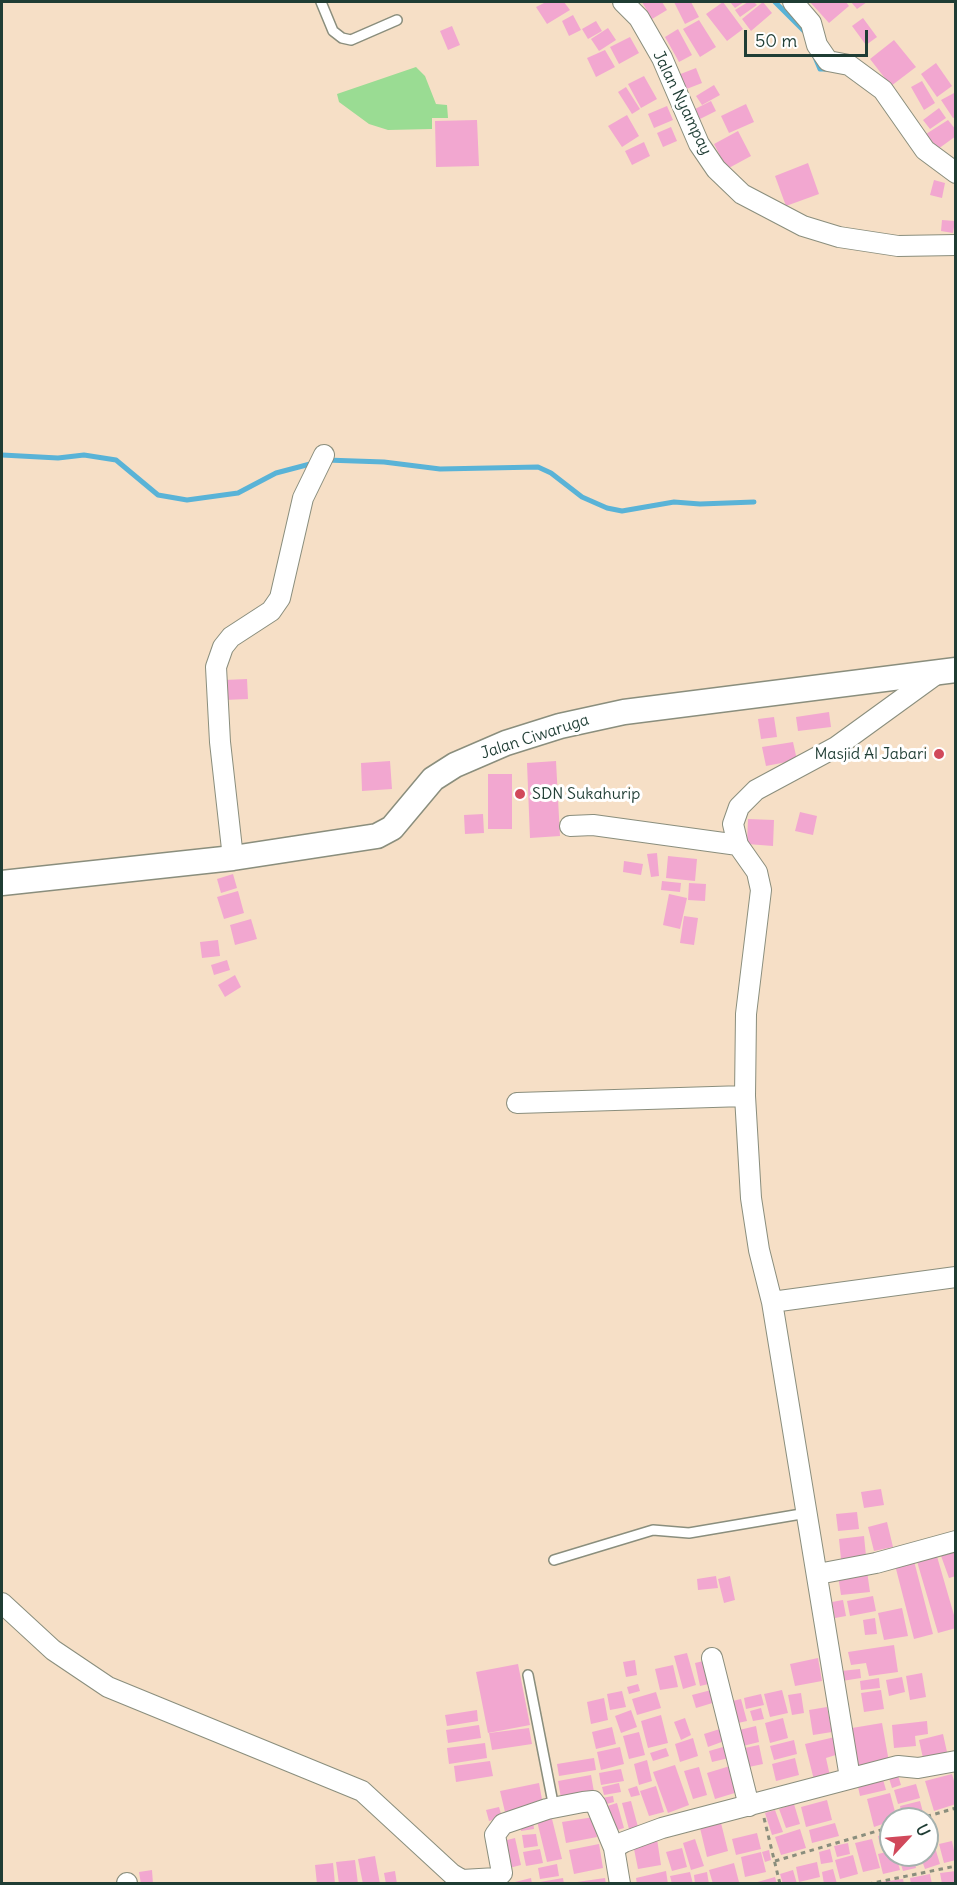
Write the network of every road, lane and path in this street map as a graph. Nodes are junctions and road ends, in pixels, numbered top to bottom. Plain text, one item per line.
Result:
1 (321, 2) edge
2 (623, 2) edge
3 (793, 2) edge
4 (397, 21) dead end
5 (956, 173) edge
6 (956, 245) edge
7 (324, 454) dead end
8 (947, 671) edge
9 (570, 826) dead end
10 (738, 845) junction
11 (233, 858) junction
12 (2, 883) edge
13 (745, 1096) junction
14 (517, 1103) dead end
15 (956, 1277) edge
16 (772, 1302) junction
17 (807, 1513) junction
18 (956, 1541) edge
19 (554, 1560) dead end
20 (818, 1574) junction
21 (4, 1612) edge
22 (712, 1658) dead end
23 (528, 1675) dead end
24 (955, 1761) edge
25 (850, 1778) junction
26 (754, 1804) junction
27 (554, 1808) junction
28 (956, 1808) edge
29 (939, 1813) edge
30 (879, 1831) edge
31 (614, 1848) junction
32 (775, 1861) junction
33 (956, 1866) edge
34 (620, 1884) edge
35 (780, 1884) edge
36 (868, 1884) edge

1 - 4 lane
2 - 6 street, Jalan Nyampay
3 - 5 street
7 - 11 street
8 - 10 street
8 - 11 street, Jalan Ciwaruga
9 - 10 street
10 - 13 street
11 - 12 street, Jalan Ciwaruga
13 - 14 street
13 - 16 street
15 - 16 street
16 - 17 street
17 - 19 lane
17 - 20 street
18 - 20 street
20 - 25 street
21 - 27 street
22 - 26 street
23 - 27 lane
24 - 25 street
25 - 26 street
26 - 31 street
26 - 32 path
27 - 31 street
28 - 29 path
30 - 32 path
31 - 34 street
32 - 35 path
33 - 36 path

